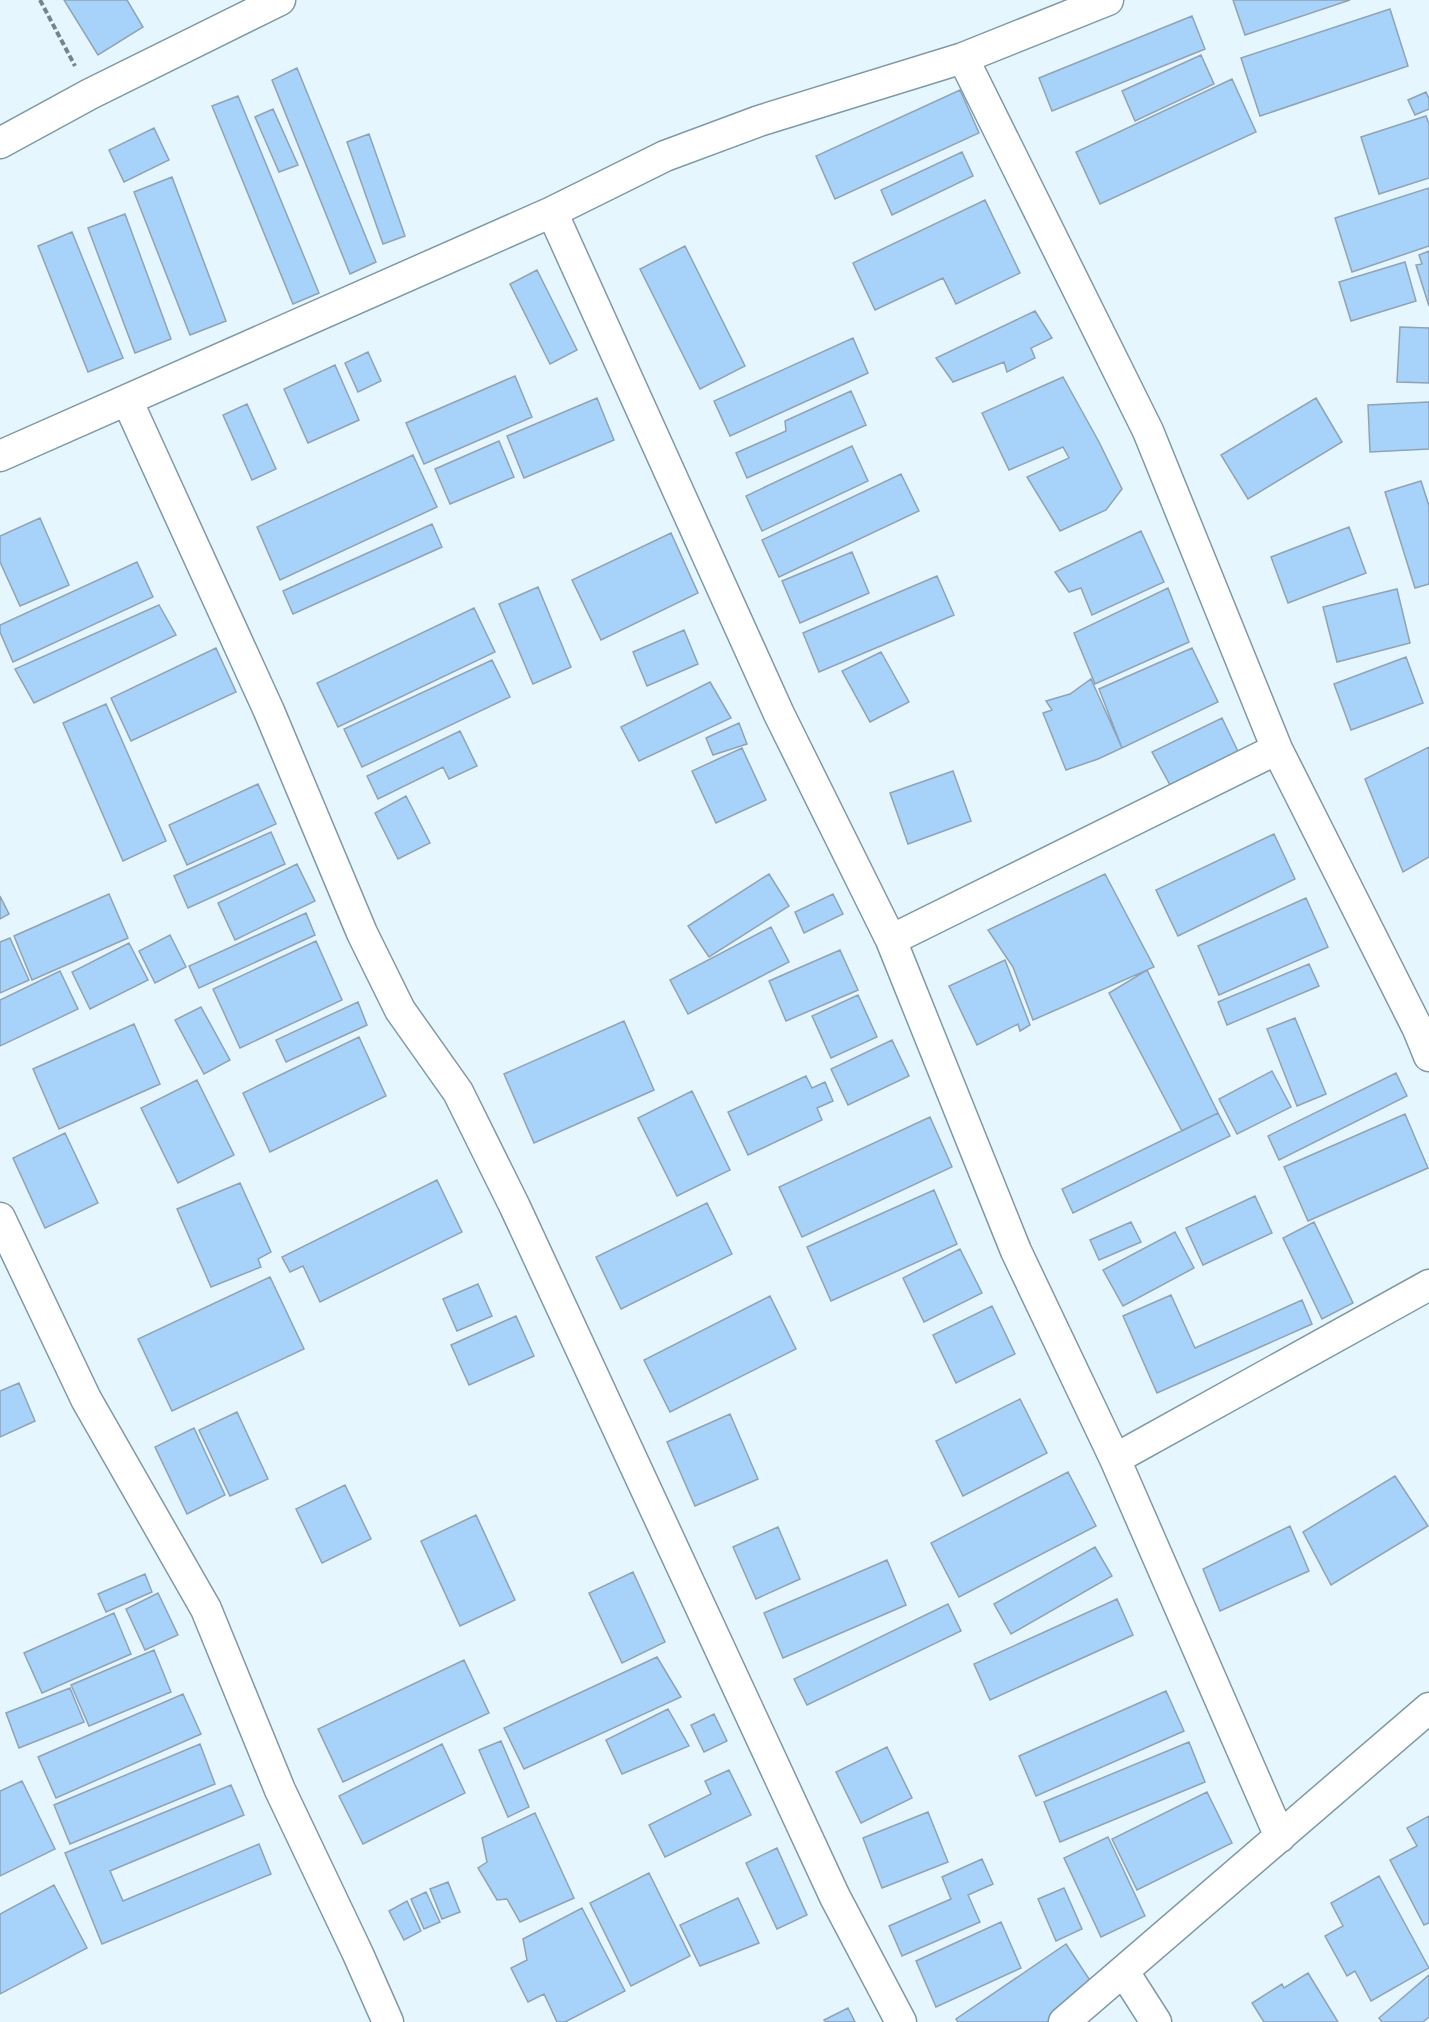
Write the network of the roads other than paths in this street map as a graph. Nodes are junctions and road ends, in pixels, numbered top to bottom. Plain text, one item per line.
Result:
1 (280, 0) edge
2 (1108, 0) edge
3 (963, 58) junction
4 (0, 143) edge
5 (552, 212) junction
6 (127, 400) junction
7 (0, 456) edge
8 (1276, 749) junction
9 (891, 940) junction
10 (1429, 1056) edge
11 (0, 1218) edge
12 (1429, 1285) edge
13 (1115, 1459) junction
14 (1429, 1708) edge
15 (1280, 1837) junction
16 (1124, 1972) junction
17 (388, 2022) edge
18 (901, 2022) edge
19 (1064, 2022) edge
20 (1156, 2022) edge

1 - 4 street
2 - 3 street
3 - 5 street
3 - 8 street
5 - 6 street
5 - 9 street
6 - 7 street
6 - 18 street
8 - 9 street
8 - 10 street
9 - 13 street
11 - 17 street
12 - 13 street
13 - 15 street
14 - 15 street
15 - 16 street
16 - 19 street
16 - 20 street

